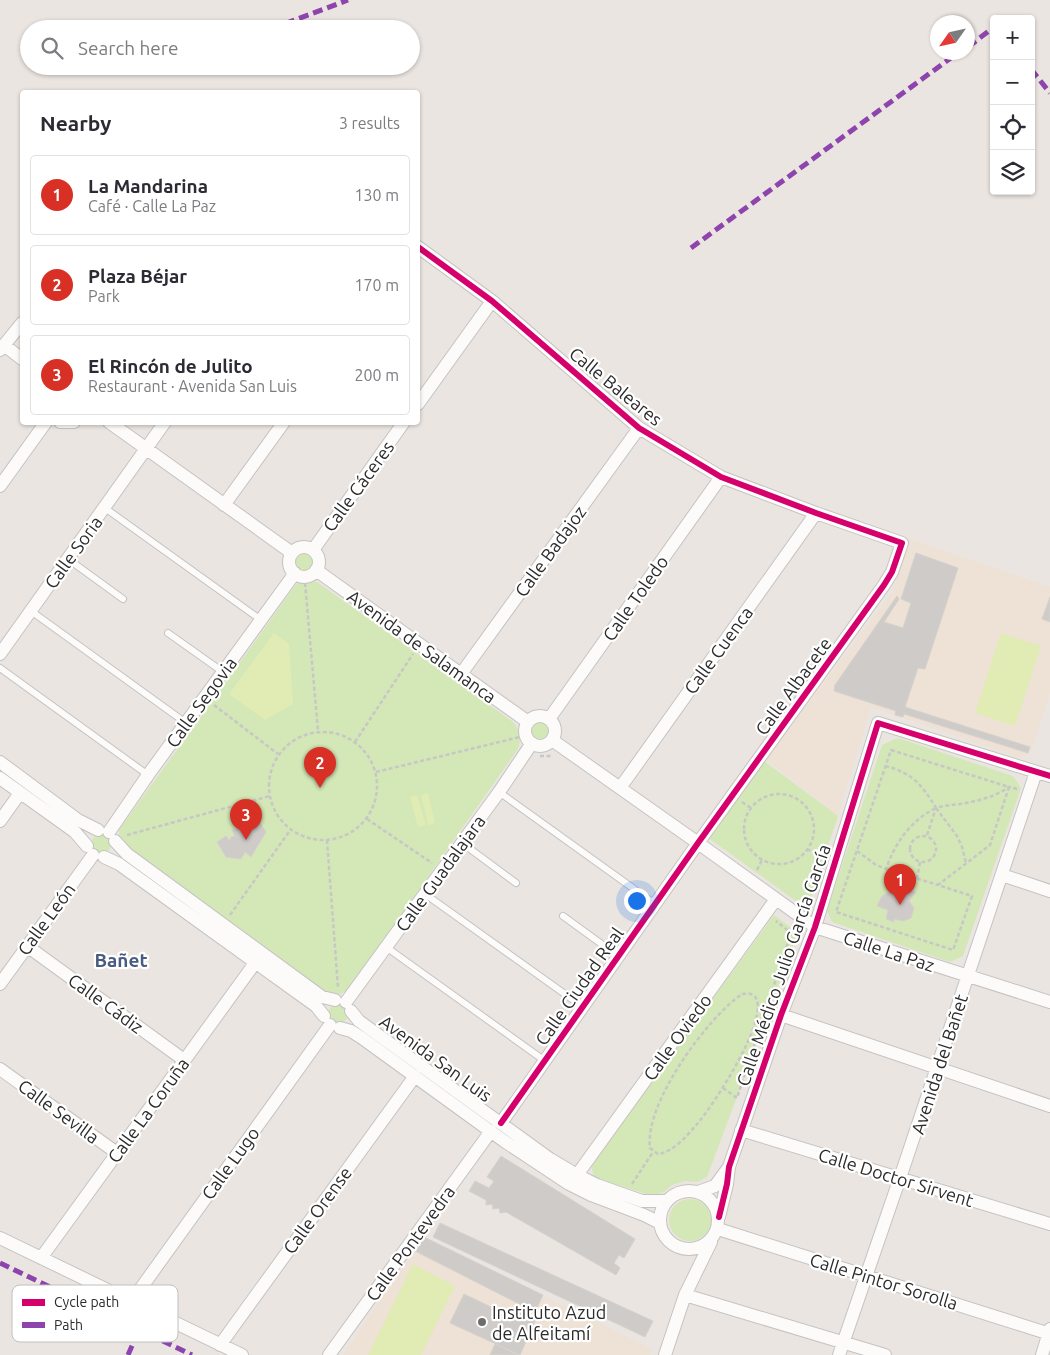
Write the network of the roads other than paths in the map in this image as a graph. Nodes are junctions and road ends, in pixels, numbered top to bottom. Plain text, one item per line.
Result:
1 (420, 248) edge
2 (492, 301) junction
3 (20, 326) edge
4 (2, 348) edge
5 (20, 358) edge
6 (420, 401) edge
7 (44, 425) edge
8 (113, 425) edge
9 (163, 425) edge
10 (282, 425) edge
11 (402, 425) edge
12 (639, 428) junction
13 (146, 449) junction
14 (721, 477) junction
15 (0, 486) edge
16 (224, 505) junction
17 (104, 508) junction
18 (816, 514) junction
19 (902, 543) joint
20 (312, 550) junction
21 (292, 553) junction
22 (68, 559) junction
23 (316, 570) junction
24 (299, 575) junction
25 (123, 599) dead end
26 (31, 611) junction
27 (261, 620) junction
28 (168, 632) dead end
29 (0, 654) edge
30 (0, 668) edge
31 (223, 672) junction
32 (461, 674) junction
33 (549, 719) junction
34 (528, 722) junction
35 (186, 723) junction
36 (529, 740) junction
37 (552, 740) junction
38 (0, 762) edge
39 (1036, 772) junction
40 (148, 775) junction
41 (1050, 776) edge
42 (0, 778) edge
43 (620, 788) junction
44 (20, 792) junction
45 (499, 792) junction
46 (0, 821) edge
47 (109, 836) junction
48 (698, 842) junction
49 (462, 843) junction
50 (95, 853) junction
51 (1002, 875) junction
52 (516, 882) dead end
53 (1050, 891) edge
54 (425, 894) junction
55 (776, 899) junction
56 (654, 904) junction
57 (563, 916) dead end
58 (814, 927) junction
59 (28, 946) junction
60 (386, 947) junction
61 (618, 956) junction
62 (255, 963) junction
63 (968, 976) junction
64 (0, 984) edge
65 (1050, 1002) edge
66 (343, 1003) junction
67 (583, 1007) junction
68 (781, 1015) junction
69 (331, 1023) junction
70 (184, 1060) junction
71 (545, 1061) junction
72 (937, 1068) junction
73 (0, 1069) edge
74 (415, 1076) junction
75 (1050, 1106) edge
76 (496, 1127) junction
77 (741, 1130) junction
78 (117, 1153) junction
79 (729, 1167) junction
80 (577, 1175) junction
81 (900, 1179) junction
82 (698, 1192) junction
83 (666, 1201) junction
84 (660, 1223) junction
85 (1050, 1224) edge
86 (716, 1229) junction
87 (0, 1238) edge
88 (681, 1248) junction
89 (41, 1258) junction
90 (866, 1276) junction
91 (96, 1285) edge
92 (143, 1285) edge
93 (687, 1289) junction
94 (178, 1325) edge
95 (1050, 1332) edge
96 (844, 1342) junction
97 (220, 1345) junction
98 (242, 1355) edge
99 (329, 1355) edge
100 (665, 1355) edge
101 (839, 1355) edge
102 (885, 1355) edge
103 (1042, 1355) edge

1 - 2 street, Calle Baleares
2 - 6 street
2 - 12 street, Calle Baleares
3 - 4 street
4 - 5 street
7 - 15 street
8 - 13 street
9 - 13 street, Calle Soria
10 - 16 street
11 - 20 street, Calle Cáceres
12 - 14 street, Calle Baleares
12 - 32 street, Calle Badajoz
13 - 16 street
13 - 17 street, Calle Soria
14 - 18 street, Calle Baleares
14 - 33 street, Calle Toledo
16 - 21 street
17 - 22 street, Calle Soria
17 - 27 lane
18 - 19 street, Calle Baleares
18 - 43 street, Calle Cuenca
19 - 48 street, Calle Albacete
20 - 21 street
20 - 23 street
21 - 24 street
22 - 25 lane
22 - 26 street, Calle Soria
23 - 24 street
23 - 32 street, Avenida de Salamanca
24 - 27 street, Calle Segovia
26 - 29 street, Calle Soria
26 - 35 lane
27 - 31 street, Calle Segovia
28 - 31 lane
30 - 40 lane
31 - 35 street, Calle Segovia
32 - 34 street, Avenida de Salamanca
33 - 34 street
33 - 37 street
34 - 36 street
35 - 40 street, Calle Segovia
36 - 37 street
36 - 45 street, Calle Guadalajara
37 - 43 street
38 - 47 street, Avenida San Luis
39 - 41 street
39 - 51 street, Avenida del Bañet
39 - 58 street, Calle Médico Julio García García
40 - 47 street, Calle Segovia
42 - 44 street, Avenida San Luis
43 - 48 street
44 - 46 street
44 - 50 street, Avenida San Luis
45 - 49 street, Calle Guadalajara
45 - 56 lane
47 - 50 street
47 - 50 street
47 - 66 street, Avenida San Luis
48 - 55 street
48 - 56 street, Calle Ciudad Real
49 - 52 lane
49 - 54 street, Calle Guadalajara
50 - 59 street, Calle León
50 - 62 street, Avenida San Luis
51 - 53 street
51 - 63 street, Avenida del Bañet
54 - 60 street, Calle Guadalajara
54 - 67 lane
55 - 58 street
55 - 80 street, Calle Oviedo
56 - 61 street, Calle Ciudad Real
57 - 61 lane
58 - 63 street, Calle La Paz
58 - 68 street, Calle Médico Julio García García
59 - 64 street, Calle León
59 - 70 street, Calle Cádiz
60 - 66 street, Calle Guadalajara
60 - 71 lane
61 - 67 street, Calle Ciudad Real
62 - 69 street, Avenida San Luis
62 - 70 street, Calle La Coruña
63 - 65 street, Calle La Paz
63 - 72 street, Avenida del Bañet
66 - 69 street
66 - 69 street
66 - 76 street, Avenida San Luis
67 - 71 street, Calle Ciudad Real
68 - 72 street
68 - 77 street, Calle Médico Julio García García
69 - 74 street, Avenida San Luis
69 - 92 street, Calle Lugo
70 - 78 street, Calle La Coruña
71 - 76 street, Calle Ciudad Real
72 - 75 street
72 - 81 street, Avenida del Bañet
73 - 78 street, Calle Sevilla
74 - 76 street, Avenida San Luis
74 - 97 street, Calle Orense
76 - 80 street, Avenida San Luis
76 - 84 street, Avenida San Luis
76 - 99 street, Calle Pontevedra
77 - 79 street, Calle Médico Julio García García
77 - 81 street, Calle Doctor Sirvent
78 - 89 street, Calle La Coruña
79 - 82 street, Calle Médico Julio García García
79 - 86 street, Calle Médico Julio García García
80 - 83 street, Avenida San Luis
81 - 85 street, Calle Doctor Sirvent
81 - 90 street, Avenida del Bañet
82 - 83 street
82 - 86 street
83 - 84 street
84 - 88 street
86 - 88 street
86 - 90 street, Calle Pintor Sorolla
86 - 93 street, Calle Médico Julio García García
87 - 89 street
88 - 93 street, Calle Médico Julio García García
89 - 91 street
90 - 95 street, Calle Pintor Sorolla
90 - 96 street, Avenida del Bañet
93 - 96 street
93 - 100 street, Calle Médico Julio García García
94 - 97 street
95 - 103 street
96 - 101 street, Avenida del Bañet
96 - 102 street
97 - 98 street

